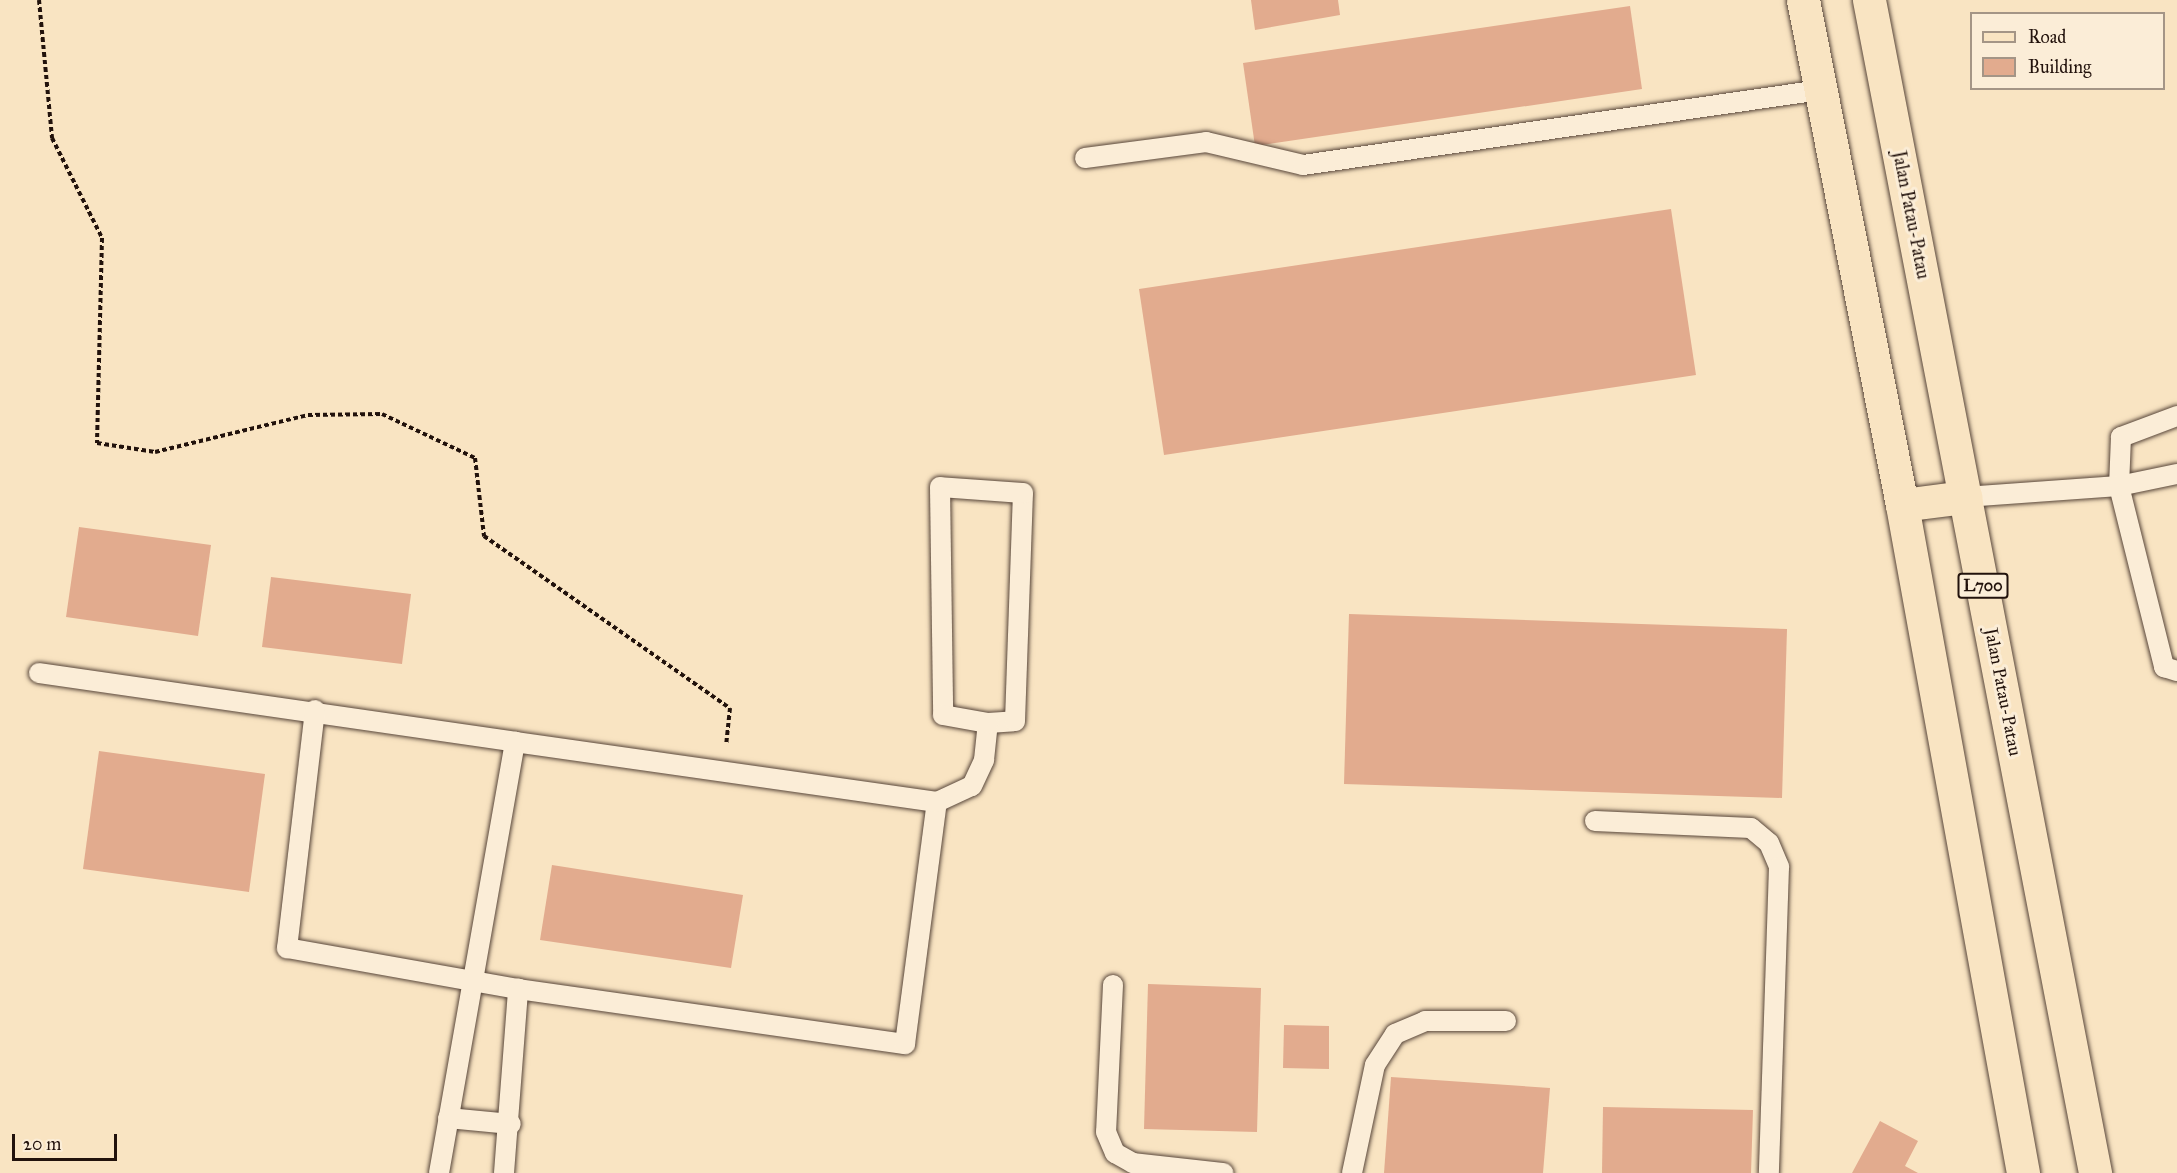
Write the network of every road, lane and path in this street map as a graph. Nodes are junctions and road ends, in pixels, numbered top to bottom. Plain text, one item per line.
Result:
1 (39, 0) edge
2 (1803, 0) edge
3 (1869, 0) edge
4 (1820, 90) junction
5 (1085, 158) dead end
6 (2177, 416) edge
7 (2177, 474) edge
8 (2119, 486) junction
9 (1965, 497) junction
10 (1902, 505) junction
11 (2177, 671) edge
12 (39, 673) dead end
13 (315, 710) junction
14 (988, 723) junction
15 (515, 742) junction
16 (724, 771) junction
17 (937, 802) junction
18 (1595, 821) dead end
19 (472, 982) junction
20 (1113, 985) dead end
21 (518, 989) junction
22 (1506, 1021) dead end
23 (448, 1118) junction
24 (511, 1124) junction
25 (439, 1173) edge
26 (504, 1173) edge
27 (1223, 1173) edge
28 (1352, 1173) edge
29 (1769, 1173) edge
30 (2024, 1173) edge
31 (2095, 1173) edge

1 - 16 path
2 - 4 main road
3 - 9 main road, Jalan Patau-Patau / L700
4 - 5 lane
4 - 10 main road
6 - 8 lane
7 - 8 lane
8 - 9 lane
8 - 11 lane
9 - 10 main road
9 - 31 main road, Jalan Patau-Patau / L700
10 - 30 main road
12 - 13 lane
13 - 15 lane
13 - 19 lane
14 - 14 lane
14 - 17 lane
15 - 16 lane
15 - 19 lane
16 - 17 lane
17 - 21 lane
18 - 29 lane
19 - 21 lane
19 - 23 lane
20 - 27 lane
21 - 24 lane
22 - 28 lane
23 - 24 lane
23 - 25 lane
24 - 26 lane

